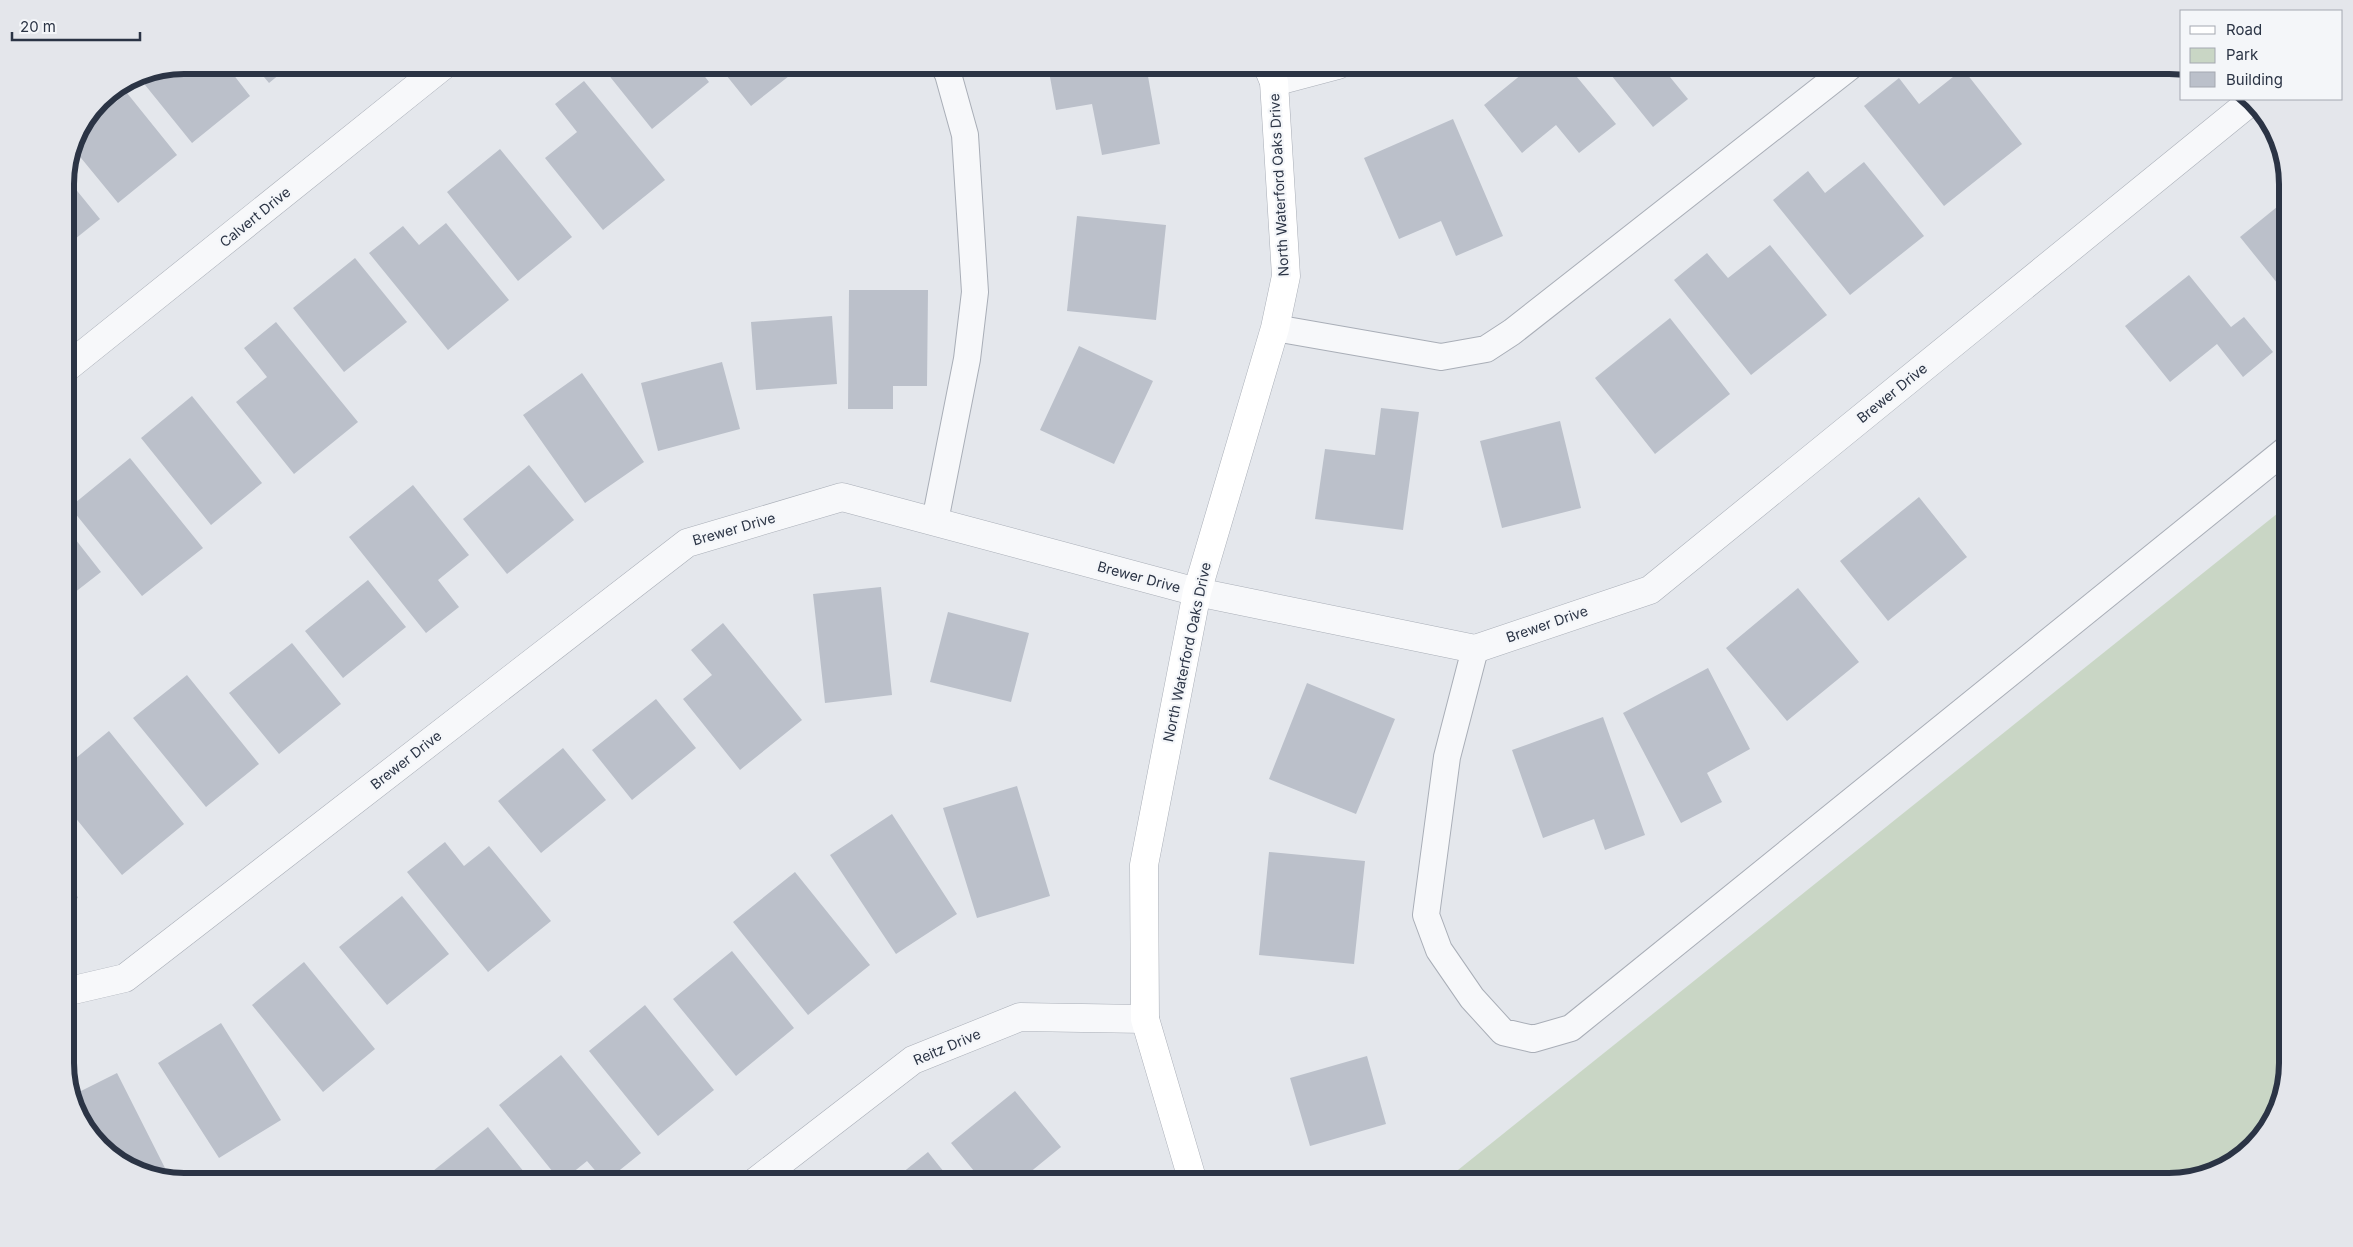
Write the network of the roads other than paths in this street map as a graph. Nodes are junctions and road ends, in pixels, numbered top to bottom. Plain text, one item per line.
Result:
1 (433, 74) edge
2 (948, 74) edge
3 (1270, 74) edge
4 (1841, 74) edge
5 (2246, 105) edge
6 (1275, 328) junction
7 (74, 362) edge
8 (2279, 455) edge
9 (935, 521) junction
10 (1197, 592) junction
11 (1475, 649) junction
12 (74, 990) edge
13 (1145, 1018) junction
14 (767, 1173) edge
15 (1190, 1173) edge

1 - 7 street, Calvert Drive
2 - 9 lane
3 - 6 street, North Waterford Oaks Drive
4 - 6 lane
5 - 11 street, Brewer Drive
6 - 10 street, North Waterford Oaks Drive
8 - 11 lane
9 - 10 street, Brewer Drive
9 - 12 street, Brewer Drive
10 - 11 street, Brewer Drive
10 - 13 street, North Waterford Oaks Drive
13 - 14 street, Reitz Drive
13 - 15 street, North Waterford Oaks Drive

